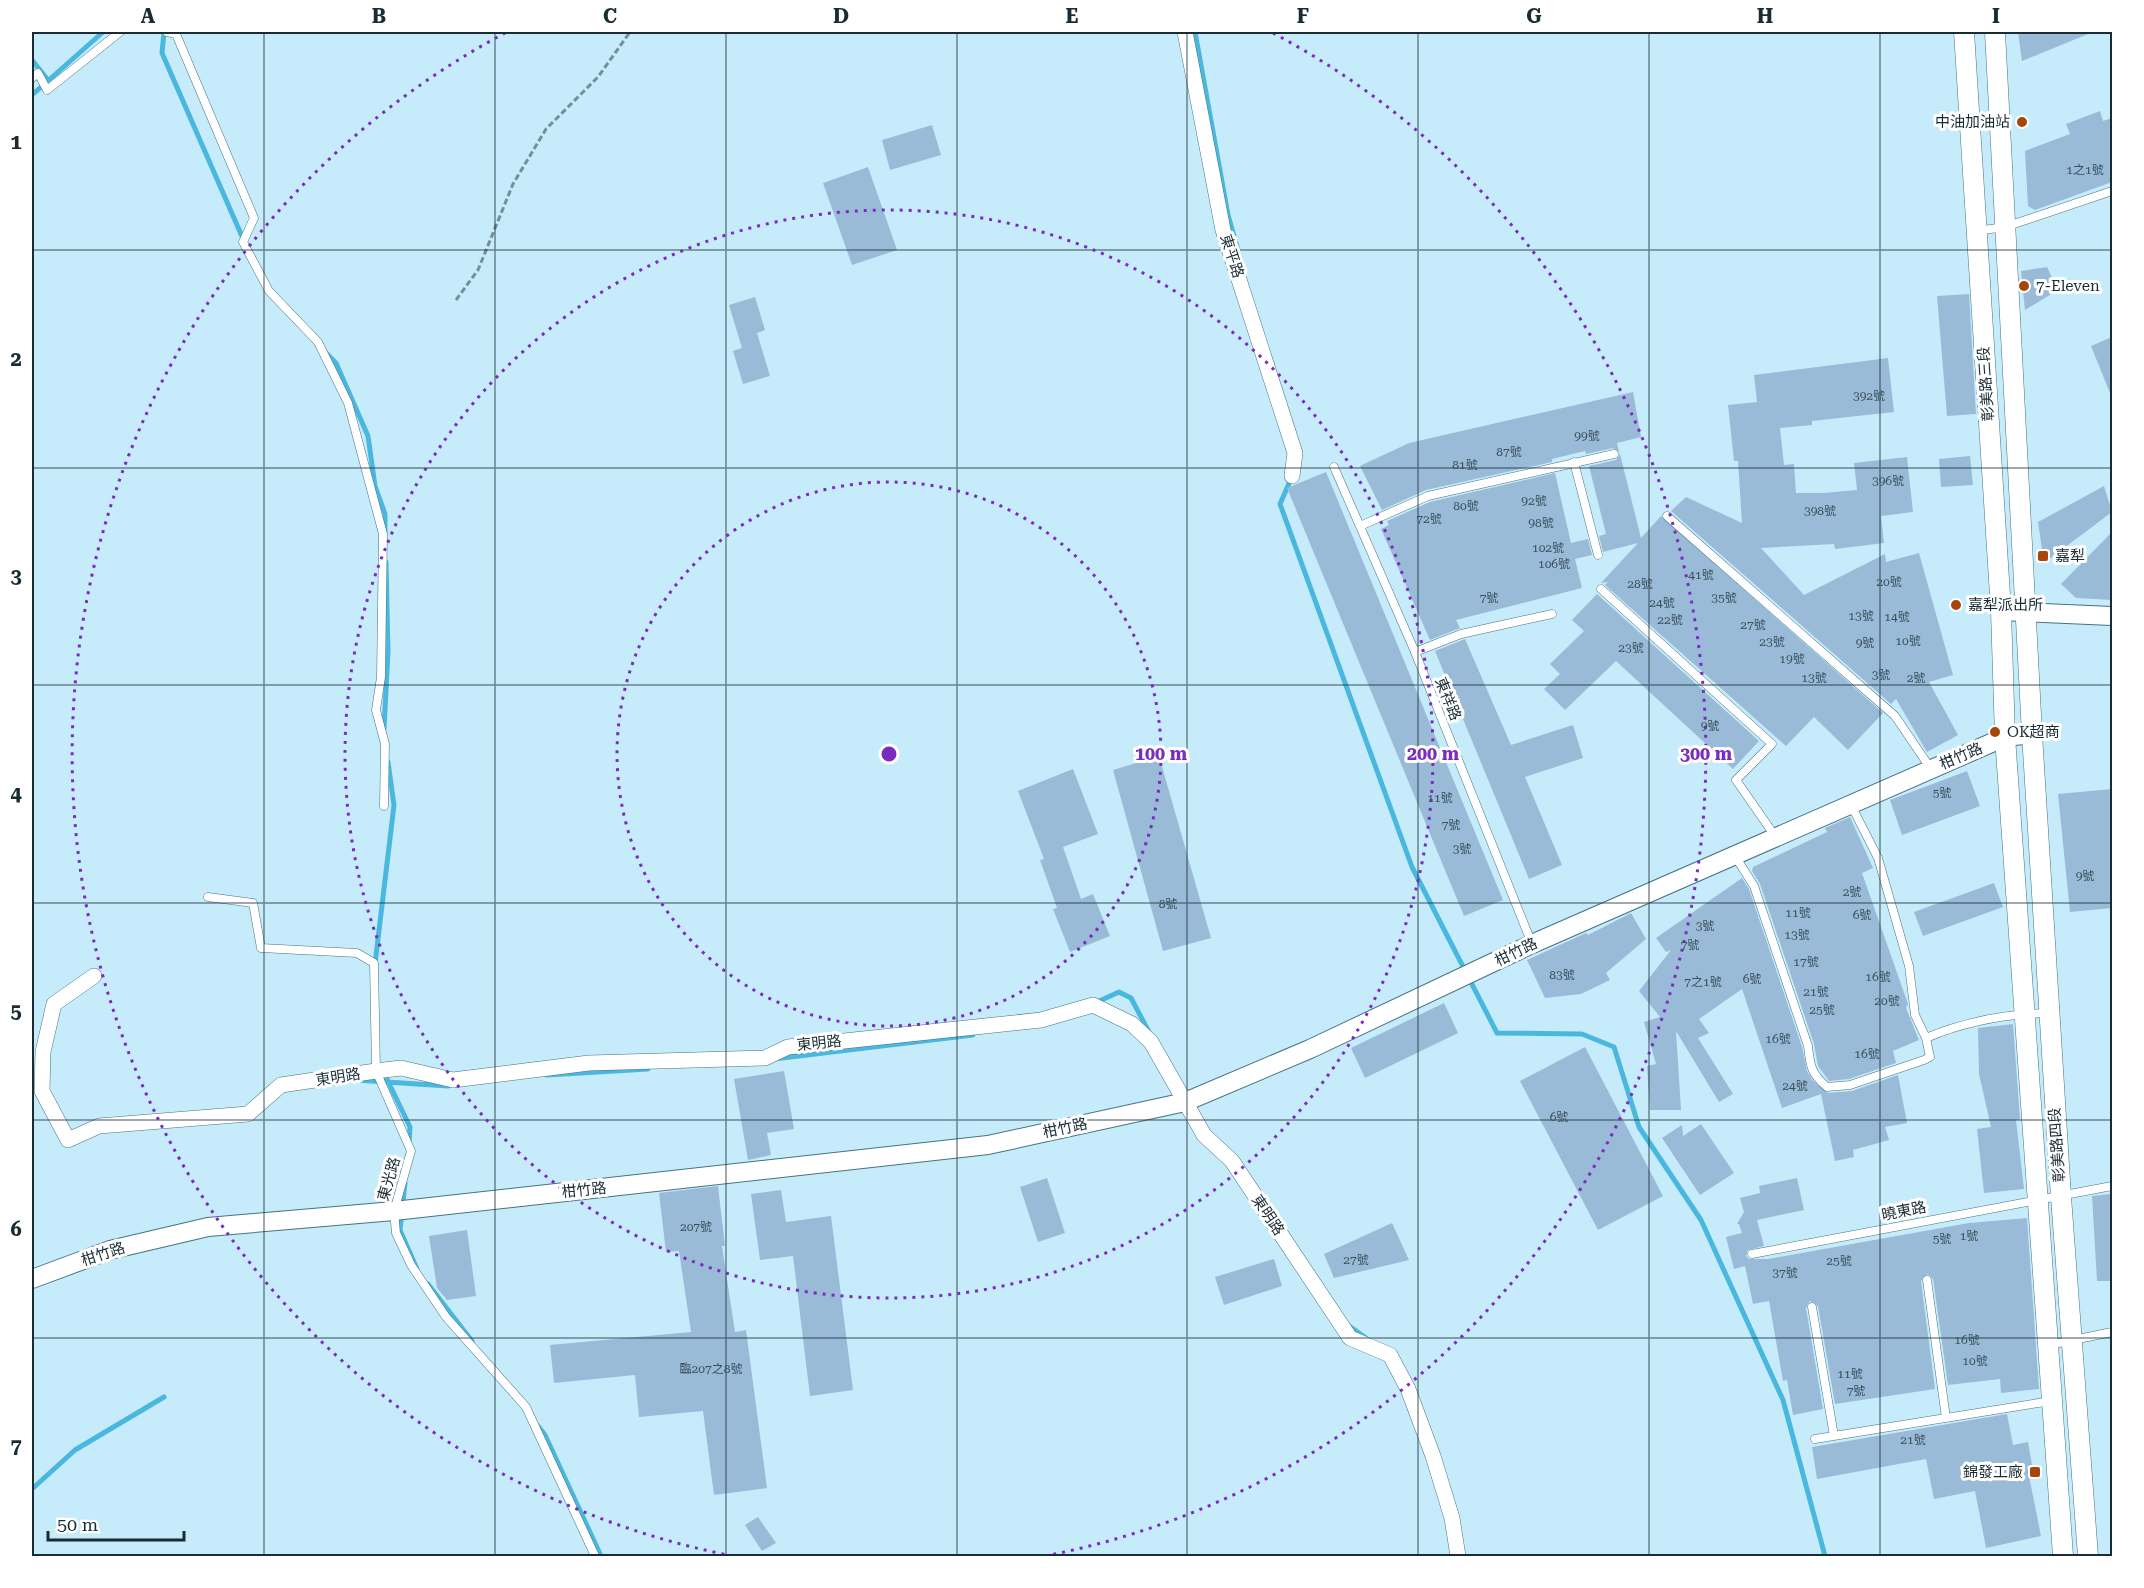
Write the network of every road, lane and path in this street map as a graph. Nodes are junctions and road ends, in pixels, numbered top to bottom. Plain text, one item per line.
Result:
1 (120, 32) edge
2 (167, 32) edge
3 (630, 32) edge
4 (1185, 32) edge
5 (1964, 32) edge
6 (1995, 32) edge
7 (32, 78) edge
8 (2112, 191) edge
9 (2005, 227) junction
10 (1976, 231) junction
11 (456, 300) dead end
12 (1614, 454) dead end
13 (1574, 462) junction
14 (1334, 467) dead end
15 (1292, 476) dead end
16 (1666, 516) dead end
17 (1360, 526) junction
18 (1598, 555) dead end
19 (1600, 589) dead end
20 (2001, 611) junction
21 (2026, 612) junction
22 (1552, 614) dead end
23 (2112, 616) edge
24 (1415, 652) junction
25 (2032, 734) junction
26 (2006, 737) junction
27 (1931, 769) junction
28 (1850, 804) junction
29 (384, 806) dead end
30 (1776, 837) junction
31 (1735, 856) junction
32 (208, 897) dead end
33 (1532, 944) junction
34 (94, 976) dead end
35 (2049, 1013) junction
36 (2024, 1014) junction
37 (1926, 1038) junction
38 (376, 1071) junction
39 (1185, 1102) junction
40 (2112, 1186) edge
41 (2061, 1197) junction
42 (2037, 1198) junction
43 (394, 1211) junction
44 (1752, 1254) dead end
45 (32, 1279) edge
46 (1927, 1280) dead end
47 (1812, 1307) dead end
48 (2112, 1332) edge
49 (2072, 1339) junction
50 (2048, 1345) junction
51 (2052, 1401) junction
52 (1946, 1418) junction
53 (1834, 1436) junction
54 (1815, 1438) dead end
55 (594, 1557) edge
56 (1458, 1557) edge
57 (2063, 1557) edge
58 (2088, 1557) edge

1 - 7 lane
2 - 29 lane
3 - 11 path
4 - 15 street, 東平路
5 - 10 main road, 彰美路三段
6 - 9 main road, 彰美路三段
8 - 9 lane
9 - 10 lane
9 - 21 main road, 彰美路三段
10 - 20 main road, 彰美路三段
12 - 13 lane
13 - 17 lane
13 - 18 lane
14 - 17 lane, 東祥路
16 - 27 lane
17 - 24 lane, 東祥路
19 - 30 lane
20 - 21 street
20 - 26 main road, 彰美路三段
21 - 23 street
21 - 25 main road, 彰美路三段
22 - 24 lane
24 - 33 lane, 東祥路
25 - 26 street, 柑竹路
25 - 35 main road, 彰美路四段
26 - 27 street, 柑竹路
26 - 36 main road, 彰美路四段
27 - 28 street, 柑竹路
28 - 30 street, 柑竹路
28 - 37 lane
30 - 31 street, 柑竹路
31 - 33 street, 柑竹路
31 - 37 lane
32 - 38 lane, 東光路
33 - 39 street, 柑竹路
34 - 38 street, 東明路
35 - 36 lane
35 - 41 main road, 彰美路四段
36 - 37 lane
36 - 42 main road, 彰美路四段
38 - 39 street, 東明路
38 - 43 lane, 東光路
39 - 43 street, 柑竹路
39 - 56 street, 東明路
40 - 41 lane, 曉東路
41 - 42 lane, 曉東路
41 - 49 main road, 彰美路四段
42 - 44 lane, 曉東路
42 - 50 main road, 彰美路四段
43 - 45 street, 柑竹路
43 - 55 lane, 東光路
46 - 52 lane
47 - 53 lane
48 - 49 lane
49 - 50 lane
49 - 58 main road, 彰美路四段
50 - 51 main road, 彰美路四段
51 - 52 lane
51 - 57 main road, 彰美路四段
52 - 53 lane
53 - 54 lane

